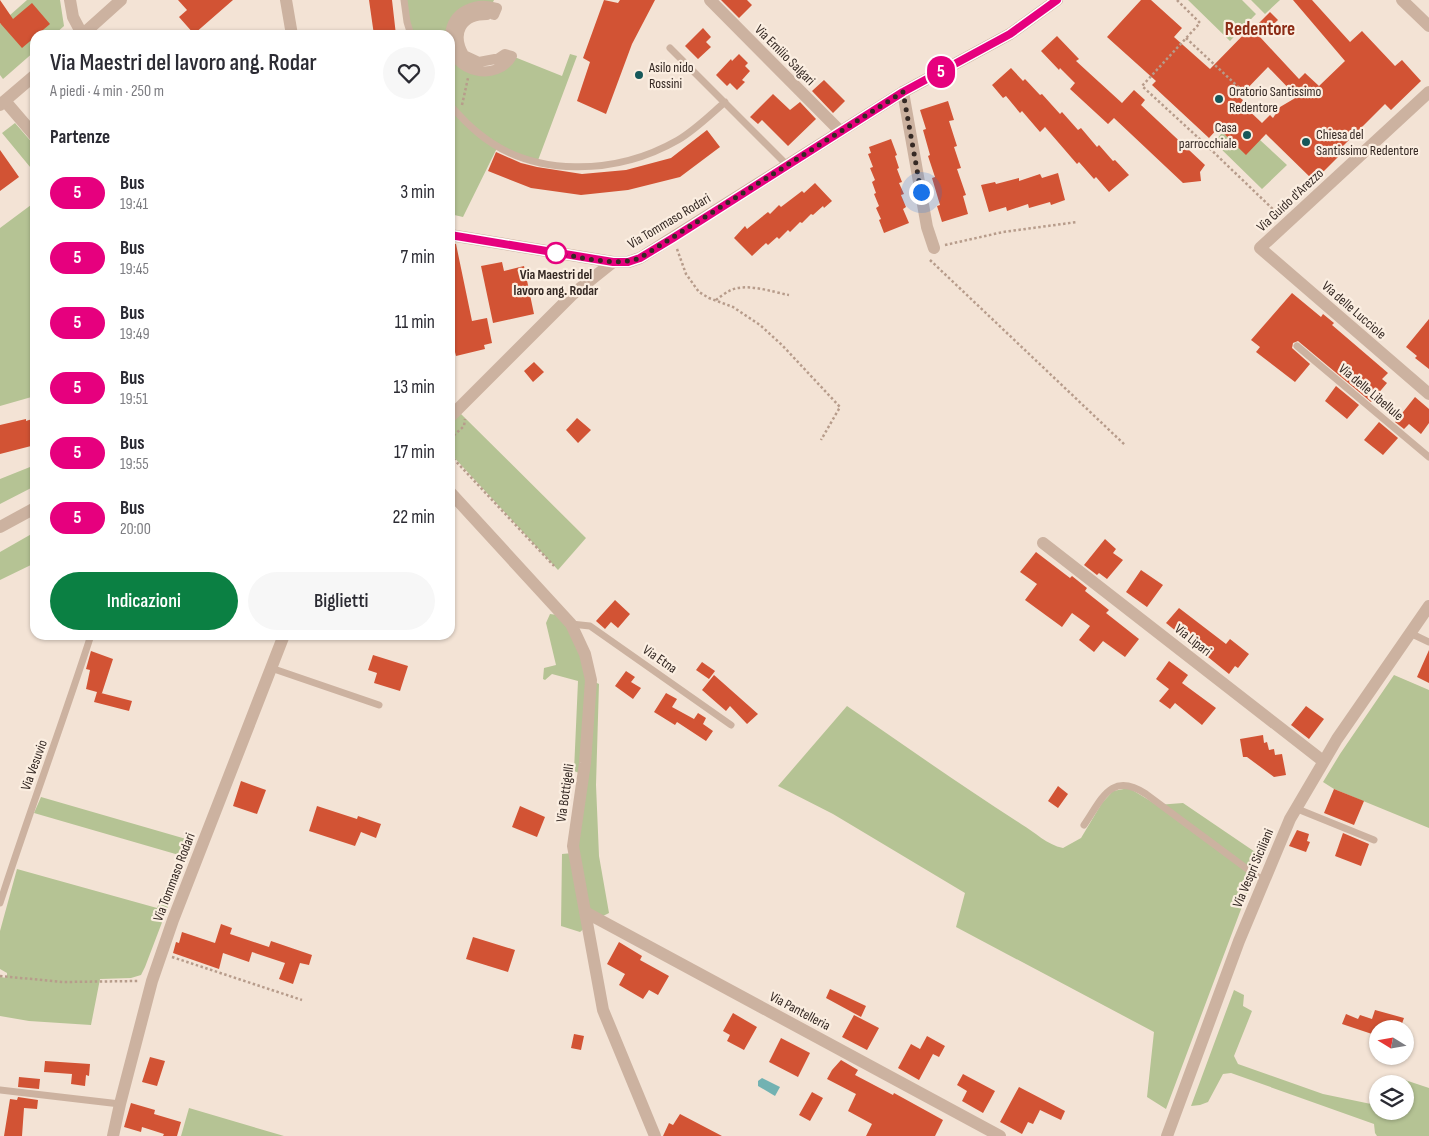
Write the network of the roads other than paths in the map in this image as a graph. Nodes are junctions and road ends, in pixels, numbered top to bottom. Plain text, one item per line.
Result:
1 (70, 0) edge
2 (122, 0) edge
3 (286, 0) edge
4 (404, 0) edge
5 (710, 0) edge
6 (1057, 0) edge
7 (1402, 0) edge
8 (1429, 26) edge
9 (80, 30) edge
10 (88, 30) edge
11 (291, 30) edge
12 (409, 30) edge
13 (452, 30) edge
14 (670, 48) dead end
15 (455, 58) edge
16 (30, 79) edge
17 (903, 92) junction
18 (1429, 92) edge
19 (725, 102) junction
20 (3, 103) edge
21 (455, 110) edge
22 (30, 131) edge
23 (840, 131) junction
24 (787, 165) junction
25 (455, 236) edge
26 (1260, 248) joint
27 (931, 254) road end
28 (613, 262) junction
29 (1297, 346) dead end
30 (1429, 394) edge
31 (455, 412) edge
32 (1429, 456) edge
33 (455, 497) edge
34 (30, 511) edge
35 (0, 528) edge
36 (1044, 542) dead end
37 (1429, 606) edge
38 (571, 624) junction
39 (1410, 633) junction
40 (89, 640) edge
41 (282, 640) edge
42 (1429, 642) edge
43 (271, 668) junction
44 (379, 705) dead end
45 (731, 725) dead end
46 (1323, 761) junction
47 (1295, 808) junction
48 (1084, 825) dead end
49 (1374, 840) dead end
50 (1264, 879) junction
51 (0, 903) edge
52 (585, 912) junction
53 (0, 1090) edge
54 (120, 1104) junction
55 (113, 1136) edge
56 (655, 1136) edge
57 (1000, 1136) edge
58 (1167, 1136) edge

1 - 9 street
2 - 10 street
3 - 11 street
4 - 12 lane
5 - 23 street, Via Emilio Salgari
6 - 17 street, Via Tommaso Rodari
7 - 8 street
13 - 15 street
14 - 19 lane
16 - 20 street
17 - 23 street, Via Tommaso Rodari
17 - 27 street
18 - 26 street, Via Guido d'Arezzo
19 - 21 lane
19 - 24 lane
20 - 22 street
23 - 24 street, Via Tommaso Rodari
24 - 28 street, Via Tommaso Rodari
25 - 28 street
26 - 30 street, Via delle Lucciole
28 - 31 street
29 - 32 lane, Via delle Libellule
33 - 38 street, Via Bottigelli
34 - 35 street
36 - 46 street, Via Lipari
37 - 39 street, Via Vespri Siciliani
38 - 45 lane, Via Etna
38 - 52 street, Via Bottigelli
39 - 42 lane
39 - 46 street, Via Vespri Siciliani
40 - 51 lane, Via Vesuvio
41 - 43 street, Via Tommaso Rodari
43 - 44 lane
43 - 54 street, Via Tommaso Rodari
46 - 47 street, Via Vespri Siciliani
47 - 49 lane
47 - 50 street, Via Vespri Siciliani
48 - 50 lane
50 - 58 street, Via Vespri Siciliani
52 - 56 street, Via Bottigelli
52 - 57 street, Via Pantelleria
53 - 54 lane
54 - 55 street, Via Tommaso Rodari

